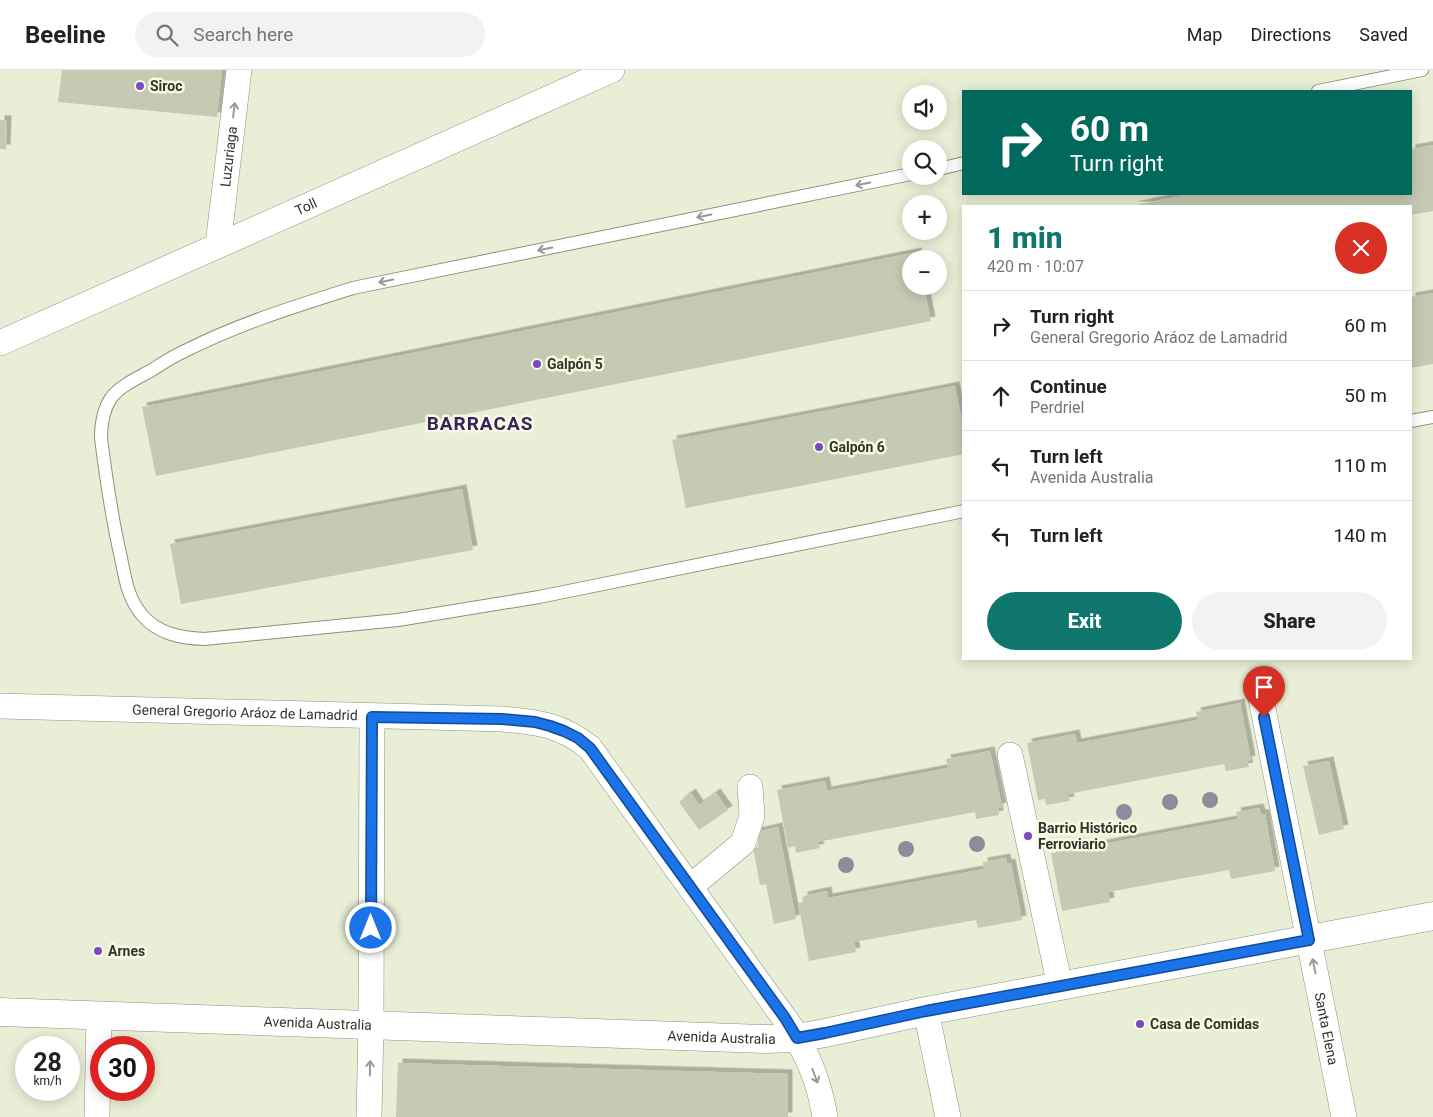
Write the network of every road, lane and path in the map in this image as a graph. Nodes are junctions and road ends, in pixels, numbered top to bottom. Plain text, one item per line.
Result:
1 (239, 70) edge
2 (612, 70) edge
3 (1422, 70) edge
4 (1323, 90) edge
5 (962, 164) edge
6 (947, 167) edge
7 (902, 176) edge
8 (218, 245) junction
9 (0, 343) edge
10 (1433, 417) edge
11 (1412, 421) edge
12 (962, 511) edge
13 (1261, 699) dead end
14 (0, 706) edge
15 (372, 717) junction
16 (1010, 755) dead end
17 (750, 786) dead end
18 (690, 887) junction
19 (1433, 916) edge
20 (1309, 940) junction
21 (1060, 986) junction
22 (926, 1011) junction
23 (0, 1012) edge
24 (99, 1016) junction
25 (371, 1025) junction
26 (797, 1038) junction
27 (97, 1117) edge
28 (370, 1117) edge
29 (825, 1117) edge
30 (948, 1117) edge
31 (1344, 1117) edge

8 -> 1 street, Luzuriaga
2 - 8 street, Toll
3 - 4 lane
5 - 6 lane
7 -> 12 lane
8 - 9 street, Toll
10 - 11 lane
13 - 20 street, Santa Elena
14 - 15 street, General Gregorio Aráoz de Lamadrid
15 - 18 street, General Gregorio Aráoz de Lamadrid
15 - 25 street
16 - 21 street
17 - 18 street
18 - 26 street, General Gregorio Aráoz de Lamadrid
19 - 20 main road, Avenida Australia
20 - 21 main road, Avenida Australia
31 -> 20 street, Santa Elena
21 - 22 main road, Avenida Australia
22 - 26 main road, Avenida Australia
22 - 30 street
23 - 24 main road, Avenida Australia
24 - 25 main road, Avenida Australia
24 - 27 street
25 - 26 main road, Avenida Australia
28 -> 25 street
26 -> 29 street, General Gregorio Aráoz de Lamadrid

